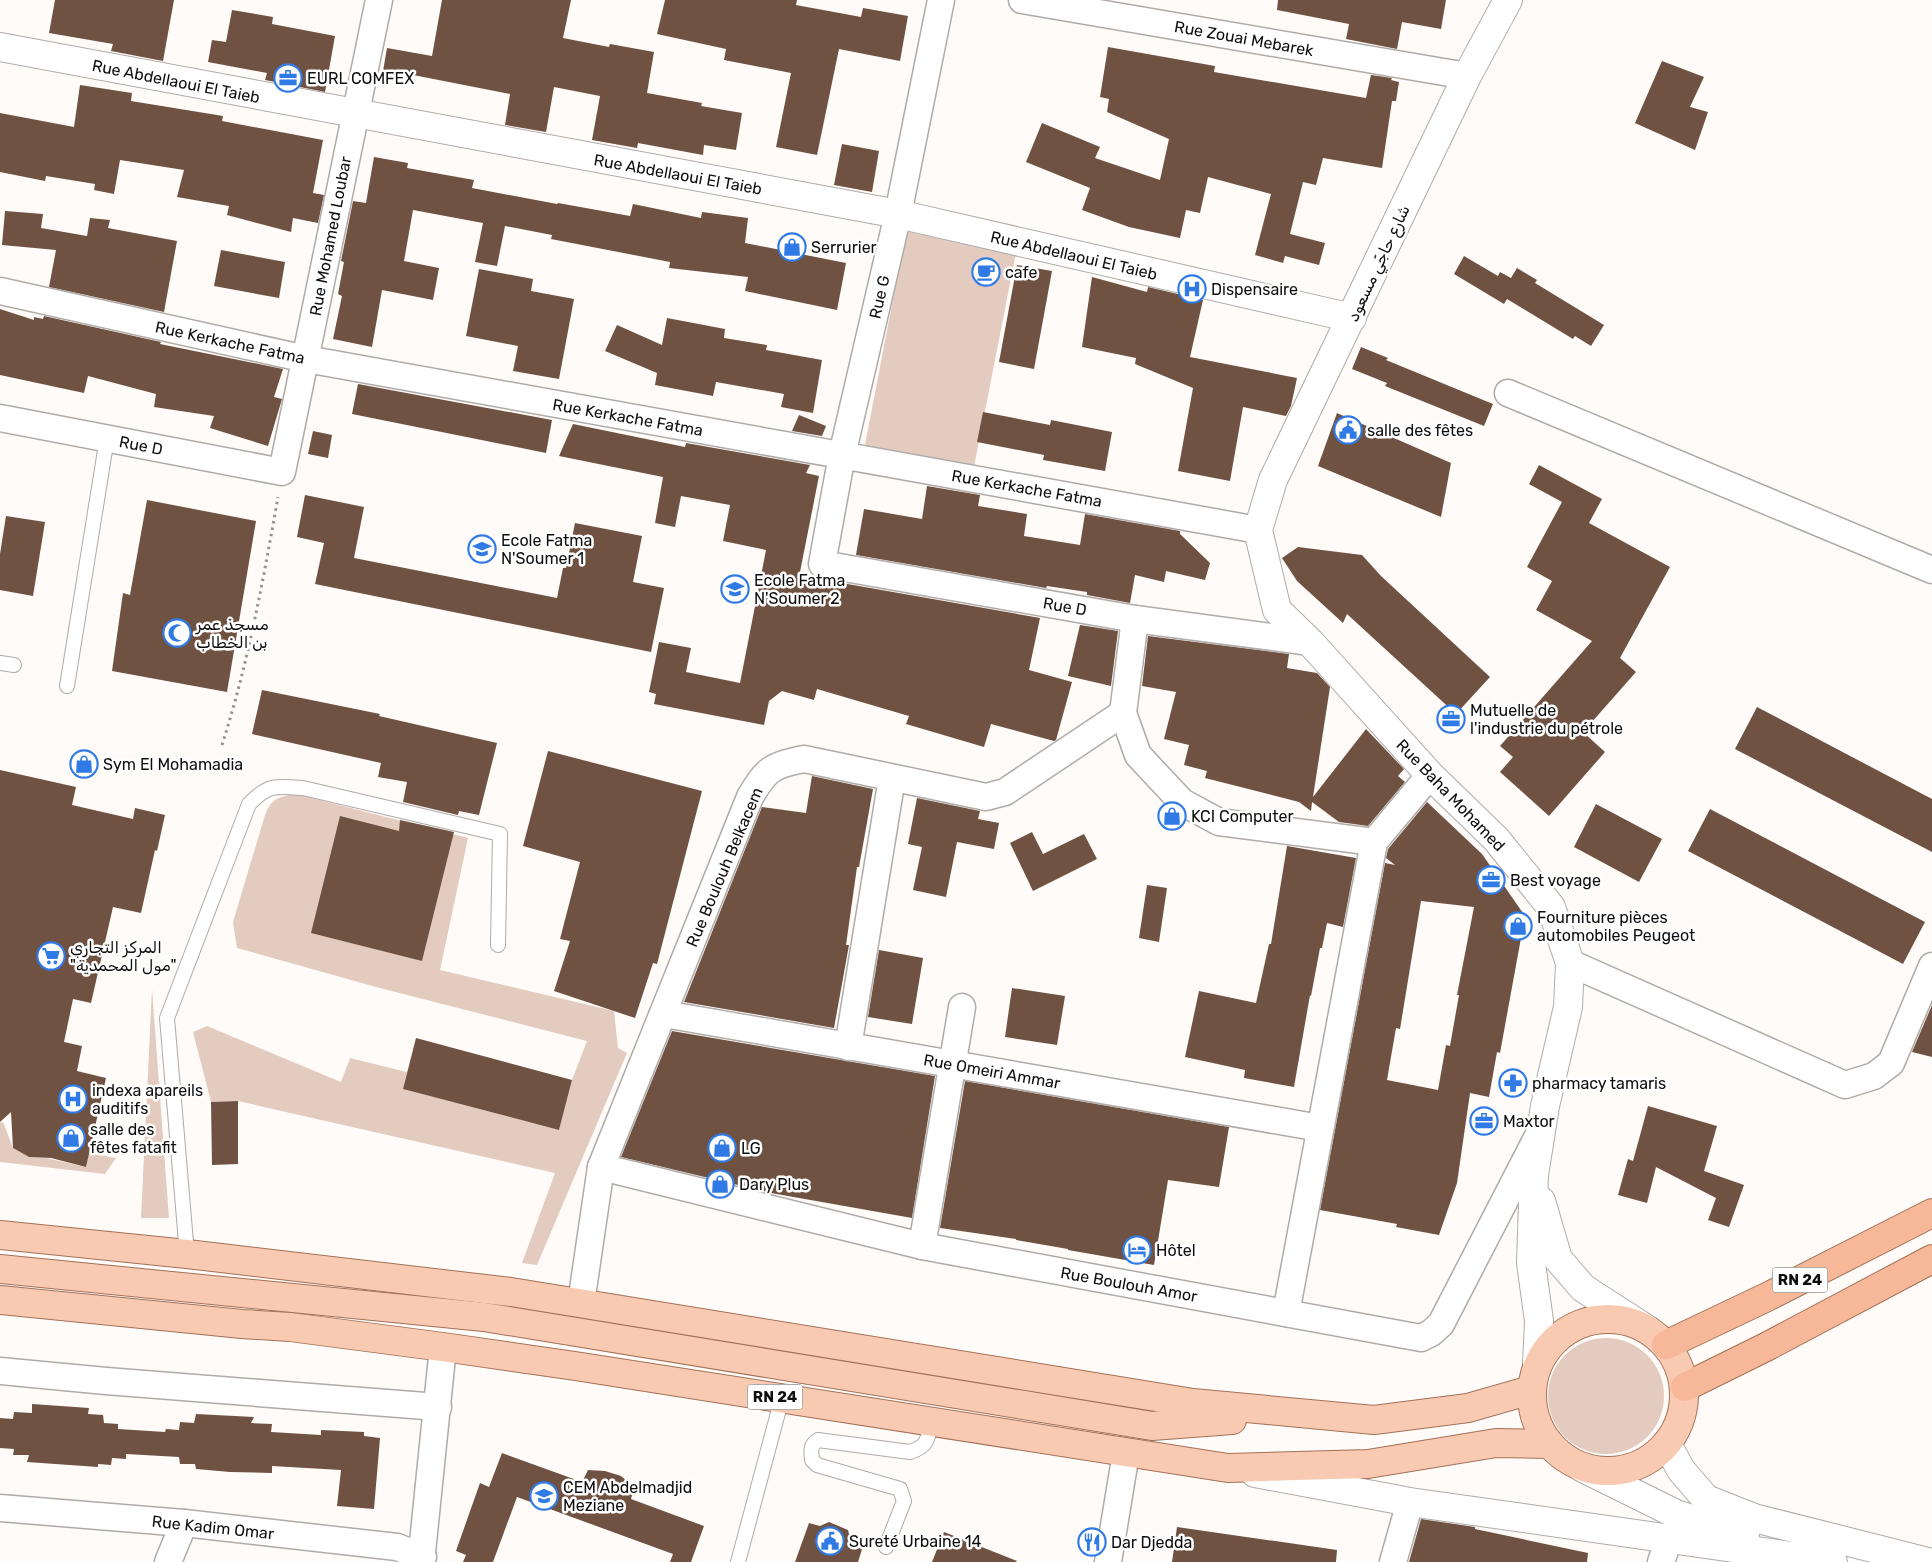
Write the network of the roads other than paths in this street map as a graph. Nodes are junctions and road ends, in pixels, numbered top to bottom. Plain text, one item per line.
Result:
1 (379, 0) edge
2 (941, 0) edge
3 (1022, 0) edge
4 (1508, 0) edge
5 (0, 47) edge
6 (1467, 76) junction
7 (355, 114) junction
8 (898, 214) junction
9 (0, 292) edge
10 (1352, 318) junction
11 (306, 359) junction
12 (1508, 393) dead end
13 (0, 418) edge
14 (107, 438) junction
15 (842, 455) junction
16 (282, 472) joint
17 (1258, 530) junction
18 (822, 564) joint
19 (1932, 570) edge
20 (1135, 619) junction
21 (1310, 642) junction
22 (67, 686) dead end
23 (1123, 713) junction
24 (1430, 775) junction
25 (892, 778) junction
26 (1374, 842) junction
27 (498, 945) dead end
28 (1570, 963) junction
29 (1932, 966) edge
30 (962, 1007) dead end
31 (664, 1014) junction
32 (848, 1047) junction
33 (954, 1065) junction
34 (1320, 1128) junction
35 (1541, 1129) junction
36 (601, 1167) junction
37 (1534, 1175) junction
38 (1932, 1213) edge
39 (0, 1235) edge
40 (922, 1246) junction
41 (187, 1254) junction
42 (1932, 1259) edge
43 (0, 1270) edge
44 (0, 1300) edge
45 (581, 1303) junction
46 (1286, 1313) junction
47 (1657, 1338) junction
48 (443, 1347) junction
49 (0, 1371) edge
50 (1534, 1377) junction
51 (1685, 1388) junction
52 (782, 1398) junction
53 (438, 1407) junction
54 (1308, 1414) junction
55 (932, 1422) junction
56 (1549, 1444) junction
57 (1667, 1444) junction
58 (1126, 1453) junction
59 (1581, 1467) junction
60 (1228, 1468) junction
61 (1410, 1502) junction
62 (0, 1508) edge
63 (184, 1523) junction
64 (886, 1547) dead end
65 (1665, 1550) edge
66 (394, 1555) edge
67 (422, 1560) edge
68 (1827, 1561) edge
69 (168, 1562) edge
70 (738, 1562) edge
71 (1108, 1562) edge
72 (1393, 1562) edge
73 (1928, 1562) edge

1 - 7 street, Rue Mohamed Loubar
2 - 8 street, Rue G
3 - 6 street, Rue Zouai Mebarek
4 - 6 main road, شارع حاجّي مسعود
5 - 7 main road, Rue Abdellaoui El Taieb
6 - 10 main road, شارع حاجّي مسعود
7 - 8 main road, Rue Abdellaoui El Taieb
7 - 11 street, Rue Mohamed Loubar
8 - 10 main road, Rue Abdellaoui El Taieb
8 - 15 street, Rue G
9 - 11 street, Rue Kerkache Fatma
10 - 17 main road, شارع حاجّي مسعود
11 - 15 street, Rue Kerkache Fatma
11 - 16 street, Rue Mohamed Loubar
12 - 19 street
13 - 14 street, Rue D
14 - 16 street, Rue D
14 - 22 lane
15 - 17 street, Rue Kerkache Fatma
15 - 18 street, Rue G
17 - 21 main road, Rue Baha Mohamed
18 - 20 street, Rue D
20 - 21 street, Rue D
20 - 23 street
21 - 24 main road, Rue Baha Mohamed
23 - 25 street, Rue Boulouh Belkacem
23 - 26 street
24 - 26 street
24 - 28 main road, Rue Baha Mohamed
25 - 31 street, Rue Boulouh Belkacem
25 - 32 street
26 - 34 street
27 - 41 lane
28 - 29 street
28 - 35 main road, Rue Baha Mohamed
30 - 33 street
31 - 32 street, Rue Omeiri Ammar
31 - 36 street, Rue Boulouh Belkacem
32 - 33 street, Rue Omeiri Ammar
33 - 34 street, Rue Omeiri Ammar
33 - 40 street
34 - 46 street
35 - 37 main road, Rue Baha Mohamed
35 - 46 street, Rue Boulouh Amor
36 - 40 street, Rue Boulouh Amor
36 - 45 street, Rue Boulouh Belkacem
37 - 47 main road
37 - 50 main road, Rue Baha Mohamed
38 - 47 highway, RN 24
39 - 41 main road, RN 24
40 - 46 street, Rue Boulouh Amor
41 - 45 main road, RN 24
42 - 51 highway, RN 24
43 - 54 main road, RN 24
44 - 48 main road, RN 24
45 - 54 main road, RN 24
47 - 50 main road
47 - 51 main road
48 - 52 main road, RN 24
48 - 53 street
49 - 53 street
50 - 54 main road, RN 24
50 - 56 main road
51 - 57 main road
52 - 55 main road, RN 24
52 - 70 lane
53 - 67 street
55 - 58 main road, RN 24
55 - 64 lane
56 - 59 main road
56 - 60 main road, RN 24
57 - 59 main road
57 - 73 main road
58 - 60 main road, RN 24
58 - 71 street
59 - 68 main road
60 - 61 main road
61 - 65 main road
61 - 72 street
62 - 63 street, Rue Kadim Omar
63 - 66 street, Rue Kadim Omar
63 - 69 street
65 - 68 main road
66 - 67 street, Rue Kadim Omar

